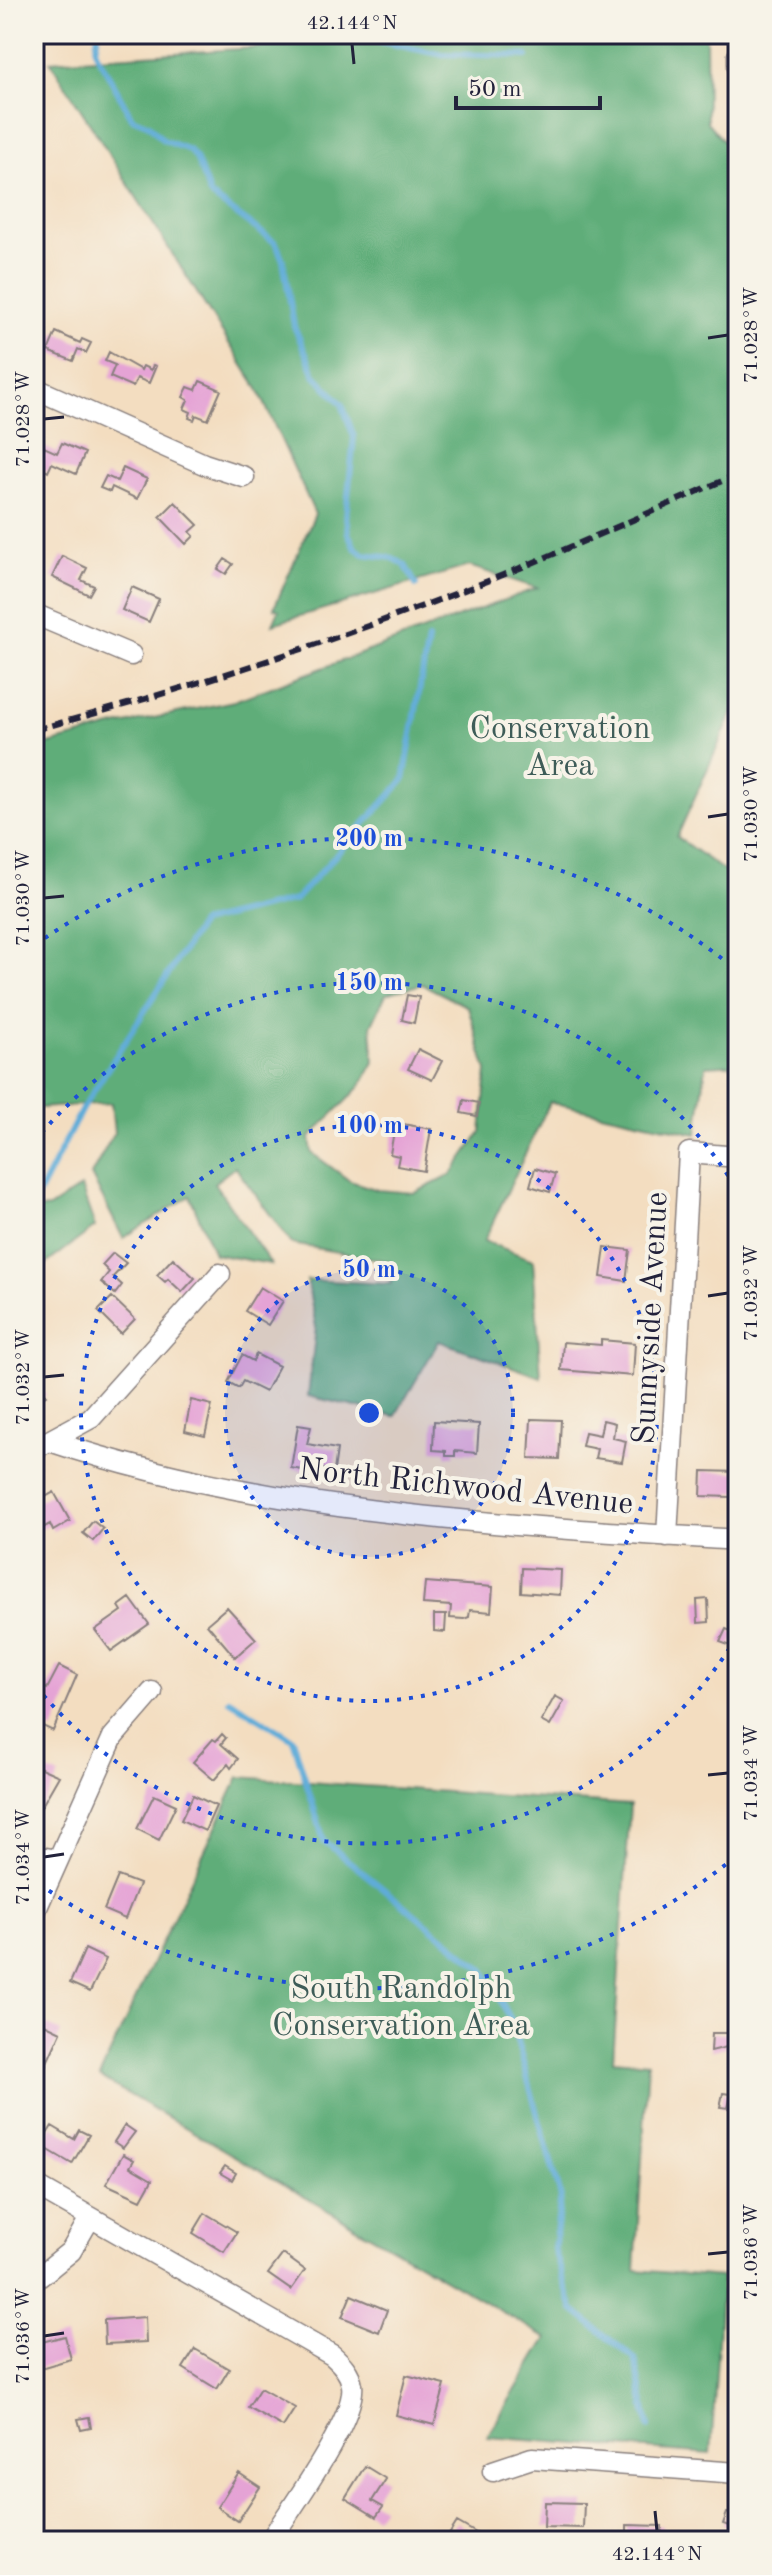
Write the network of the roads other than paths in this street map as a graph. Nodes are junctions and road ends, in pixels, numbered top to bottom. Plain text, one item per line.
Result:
1 (738, 56) edge
2 (738, 67) edge
3 (34, 388) edge
4 (244, 477) dead end
5 (34, 614) edge
6 (131, 655) dead end
7 (738, 1157) edge
8 (220, 1274) dead end
9 (42, 1445) edge
10 (667, 1536) junction
11 (738, 1540) edge
12 (152, 1692) dead end
13 (34, 1856) edge
14 (58, 1860) junction
15 (34, 1914) edge
16 (34, 2185) edge
17 (90, 2218) junction
18 (34, 2281) edge
19 (493, 2471) dead end
20 (738, 2473) edge
21 (270, 2541) edge

1 - 2 street
3 - 4 street
5 - 6 street
7 - 10 street, Sunnyside Avenue
8 - 9 street
9 - 10 street, North Richwood Avenue
10 - 11 street, North Richwood Avenue
12 - 14 street
13 - 14 street
14 - 15 street
16 - 17 street
17 - 18 street
17 - 21 street
19 - 20 street

